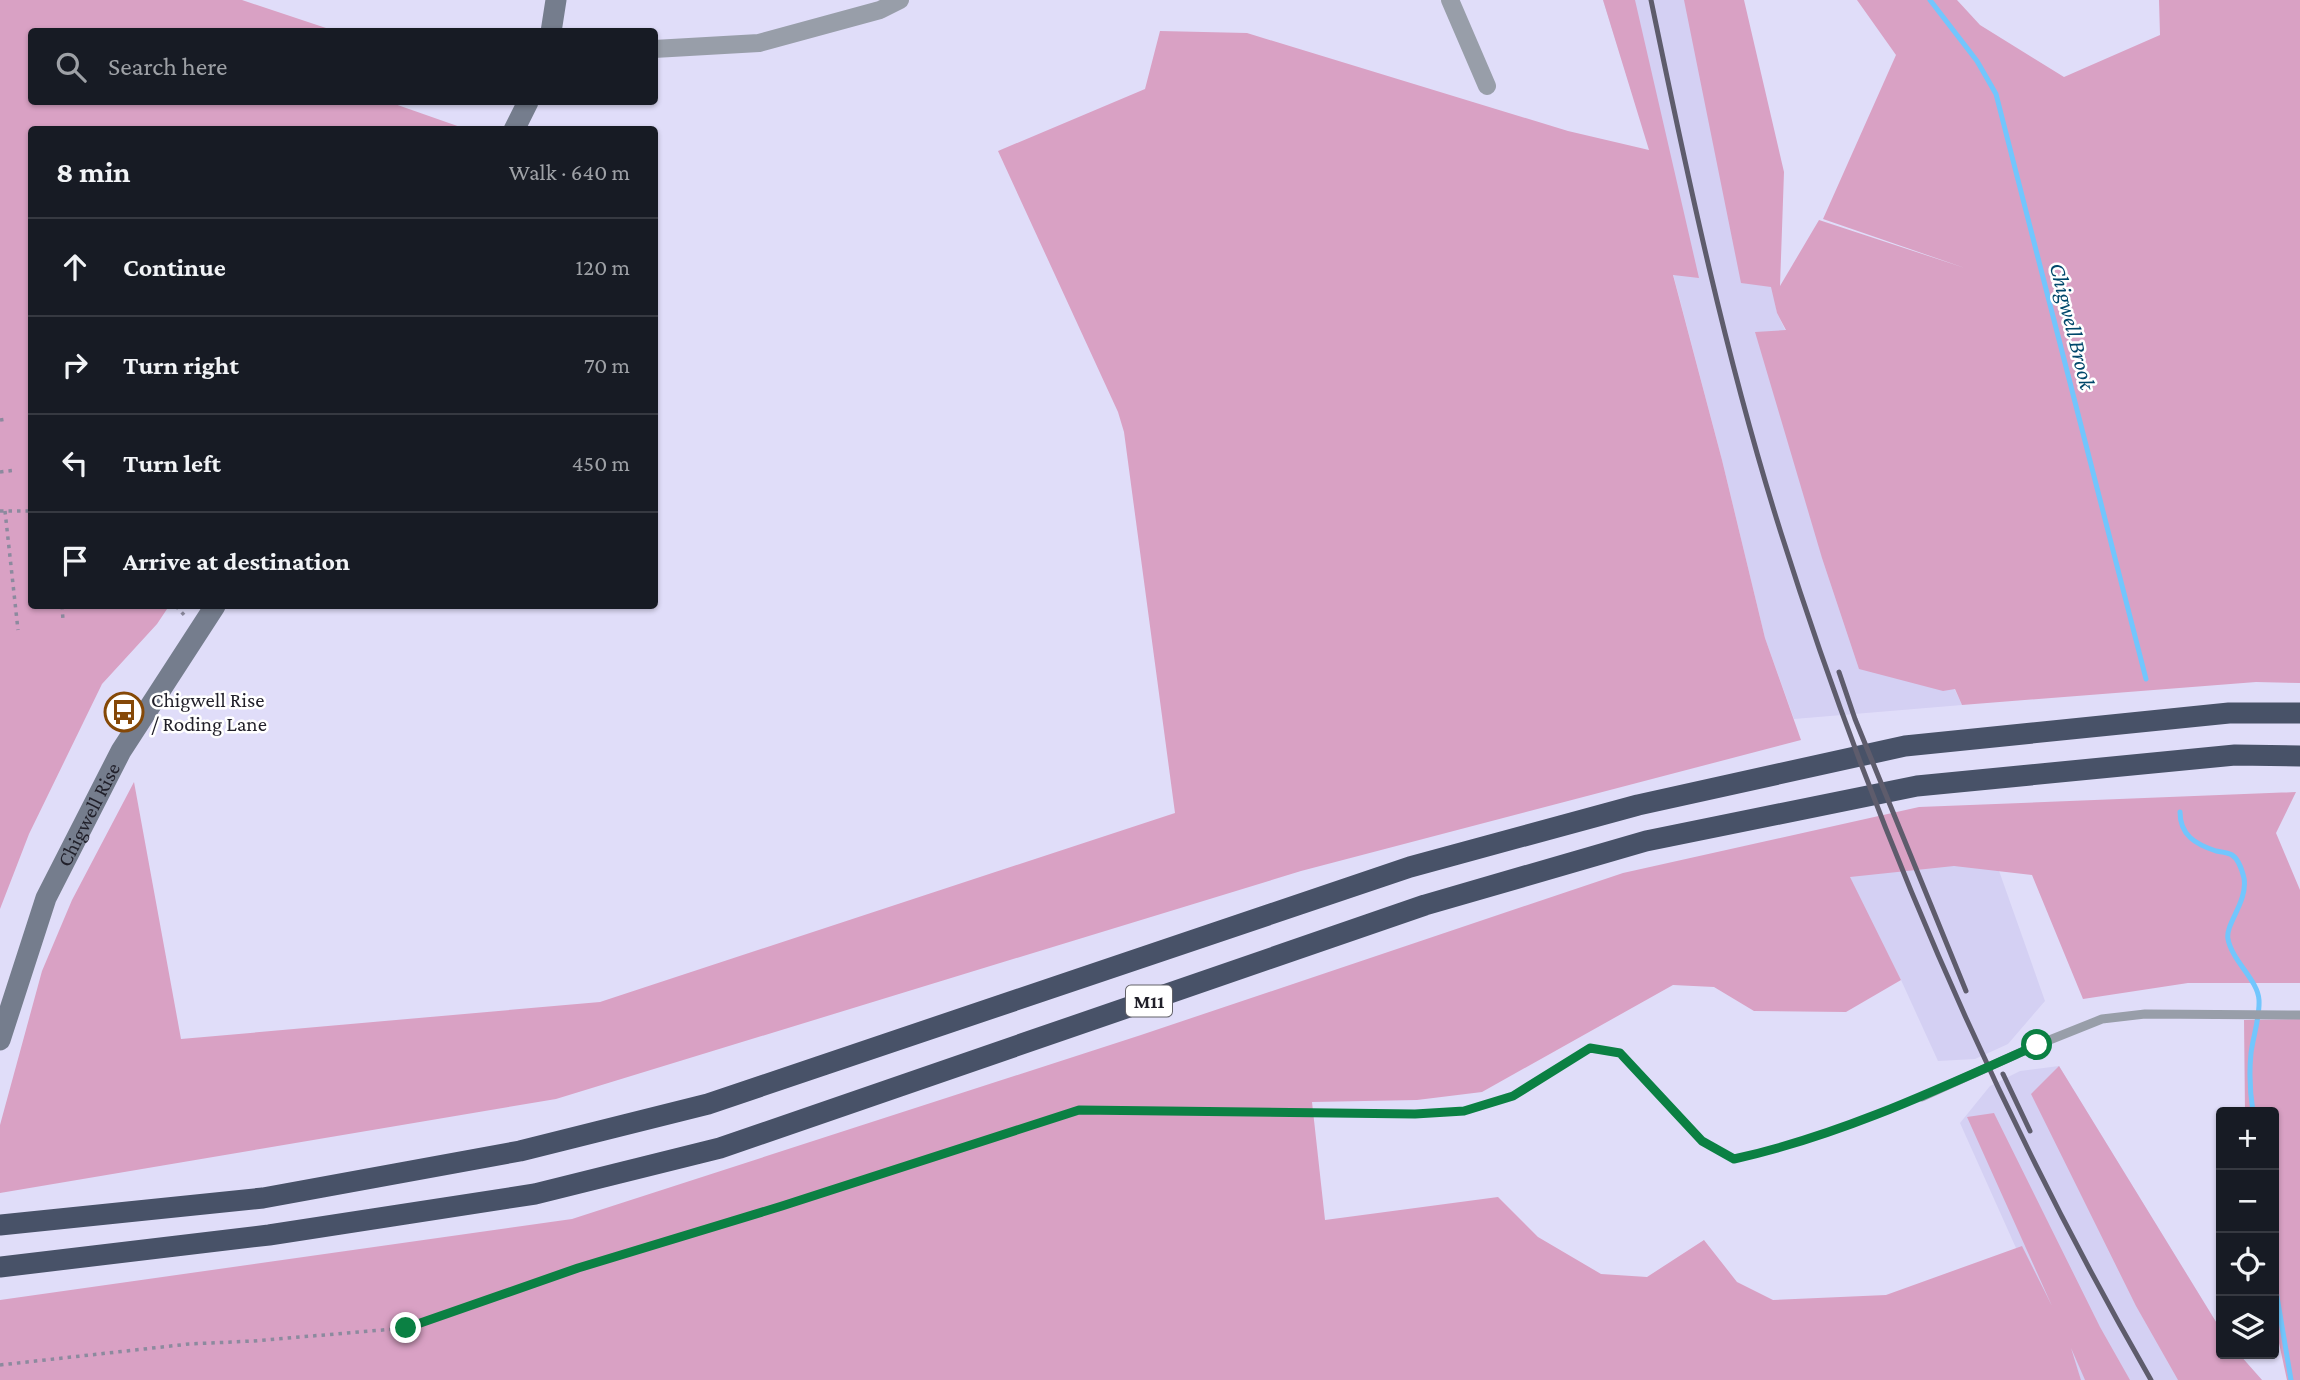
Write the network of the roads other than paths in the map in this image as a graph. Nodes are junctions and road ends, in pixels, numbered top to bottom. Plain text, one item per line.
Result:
1 (556, 0) edge
2 (900, 0) edge
3 (1450, 0) edge
4 (552, 28) edge
5 (658, 49) edge
6 (1487, 86) dead end
7 (526, 105) edge
8 (516, 126) edge
9 (213, 609) edge
10 (2300, 713) edge
11 (2300, 755) edge
12 (2300, 1014) edge
13 (0, 1040) edge
14 (1922, 1097) road end
15 (0, 1223) edge
16 (0, 1267) edge

1 - 4 main road
2 - 5 street
3 - 6 street
7 - 8 main road
9 - 13 main road, Chigwell Rise
10 - 15 highway, M11
11 - 16 highway, M11
12 - 14 lane

